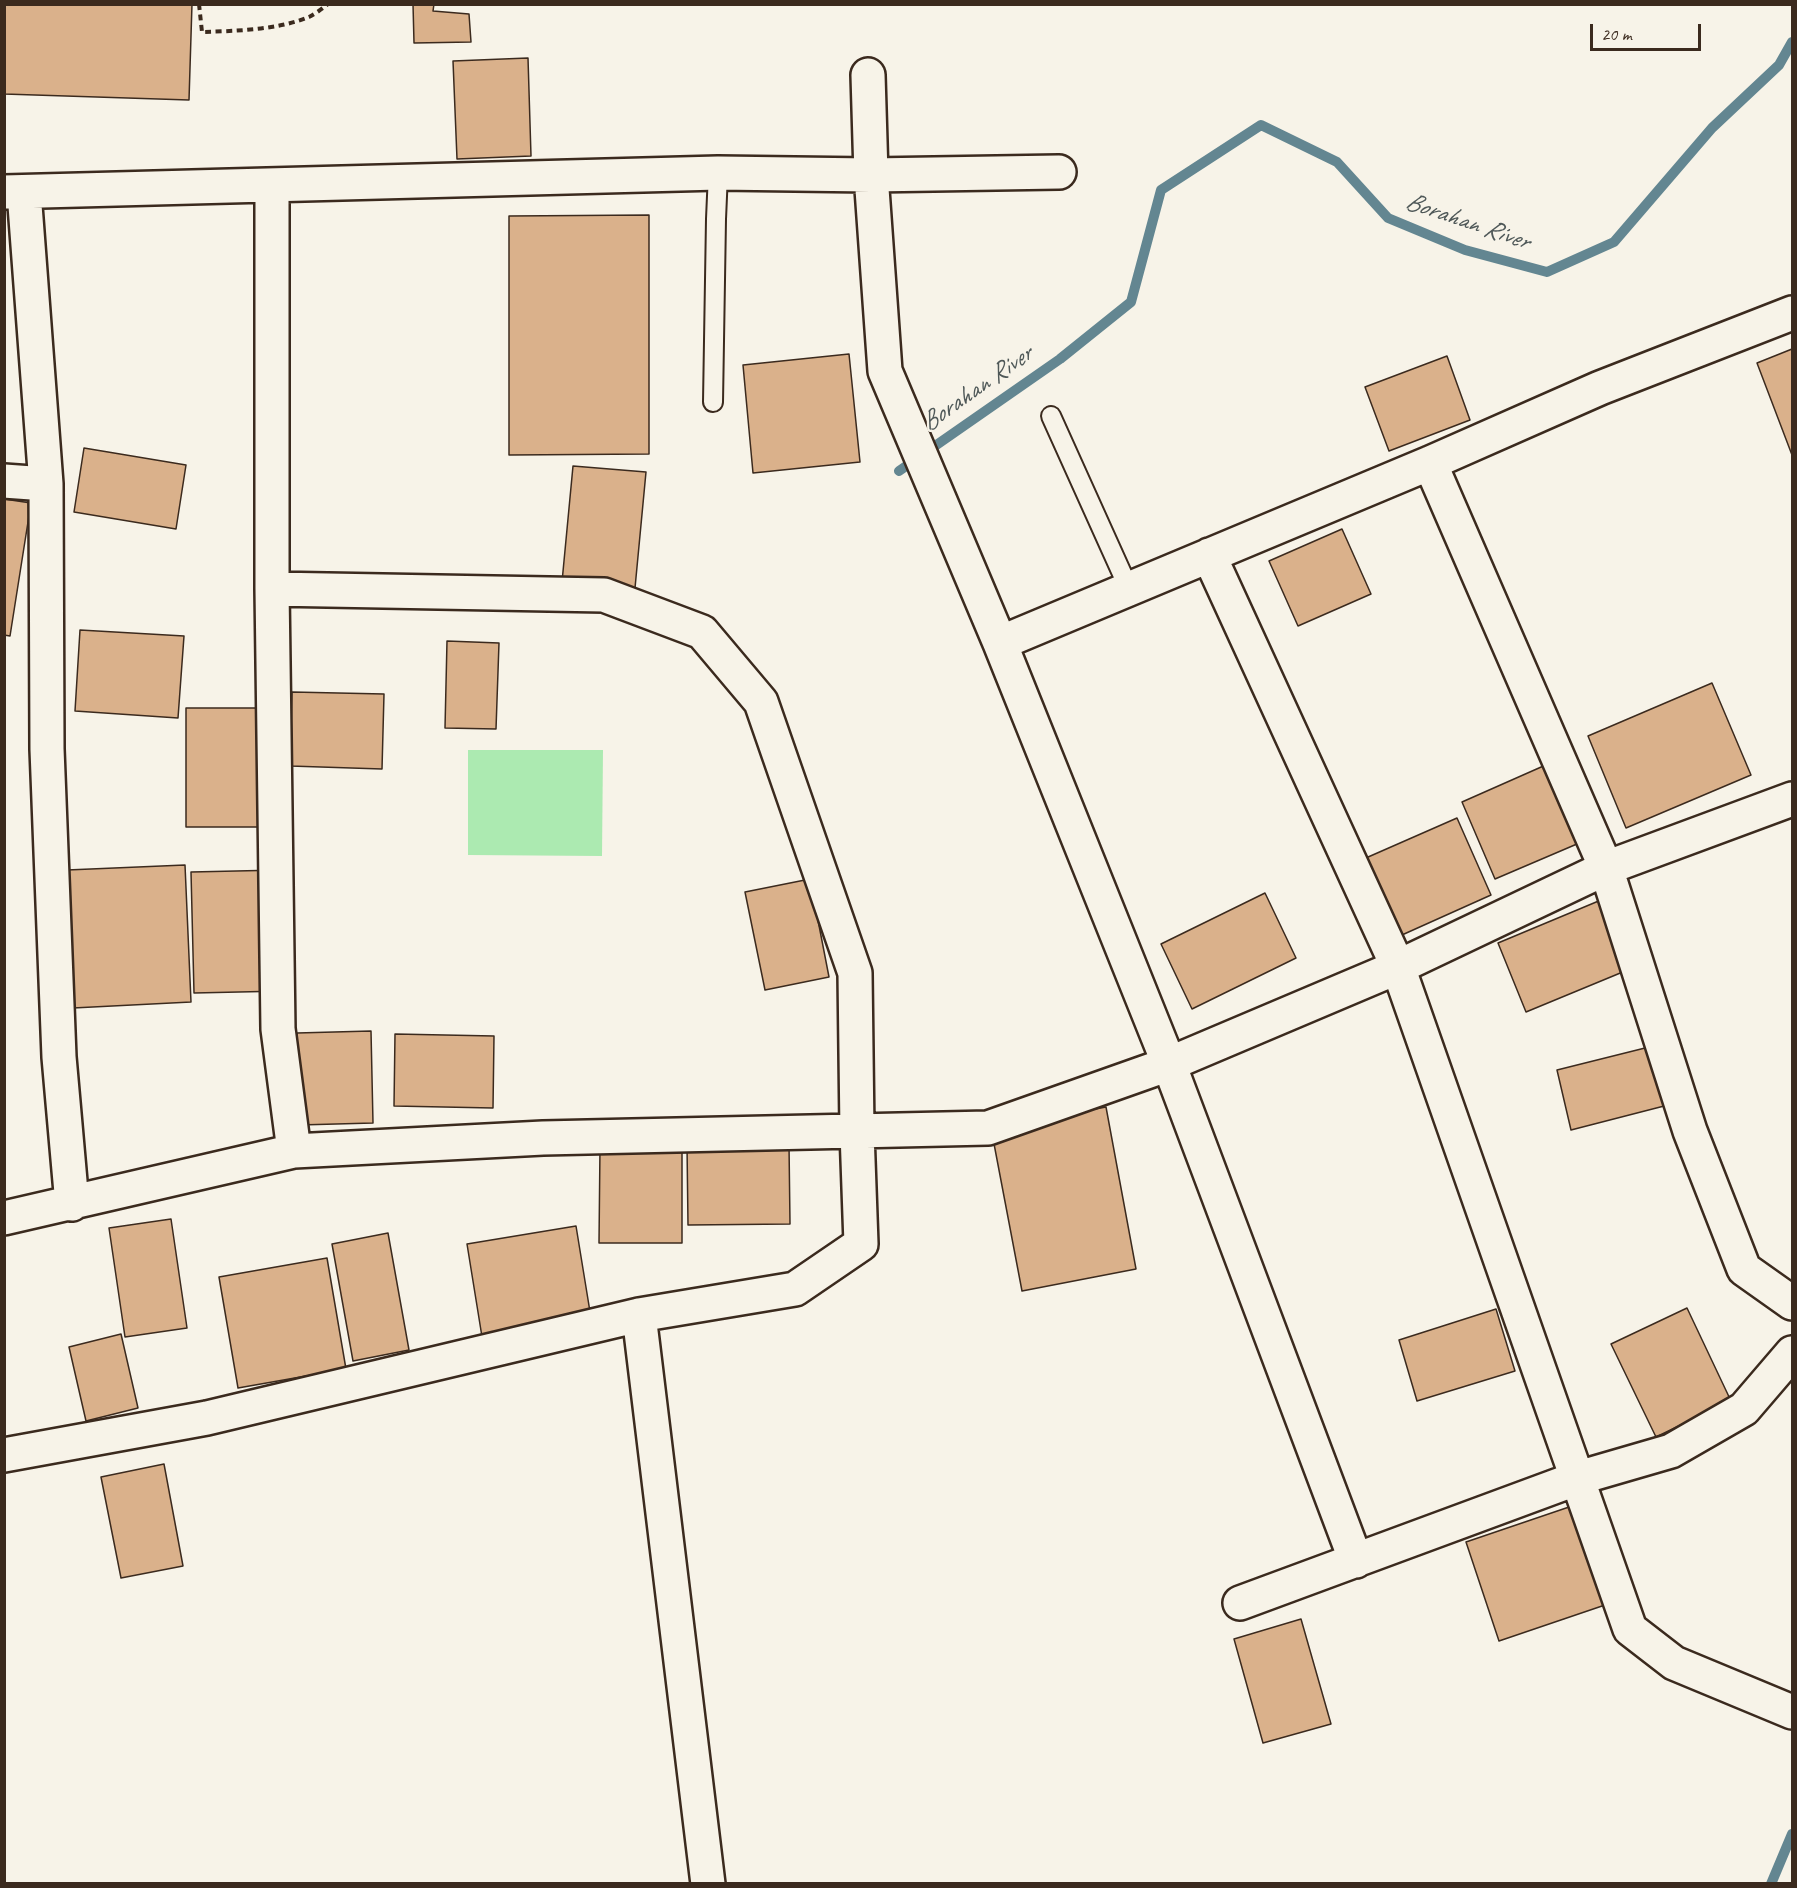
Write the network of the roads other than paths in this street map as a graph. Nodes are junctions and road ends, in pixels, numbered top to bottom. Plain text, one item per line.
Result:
1 (868, 75) dead end
2 (1059, 172) dead end
3 (718, 173) junction
4 (871, 175) junction
5 (272, 185) junction
6 (14, 192) edge
7 (1792, 313) edge
8 (713, 402) dead end
9 (1051, 416) dead end
10 (1430, 463) junction
11 (4, 481) edge
12 (46, 484) junction
13 (1209, 555) junction
14 (272, 589) junction
15 (1129, 589) junction
16 (1000, 644) junction
17 (1792, 799) edge
18 (1606, 868) junction
19 (1398, 968) junction
20 (1168, 1064) junction
21 (857, 1132) junction
22 (294, 1151) junction
23 (72, 1204) junction
24 (4, 1218) edge
25 (1792, 1303) edge
26 (639, 1315) junction
27 (1792, 1353) edge
28 (4, 1455) edge
29 (1578, 1478) junction
30 (1356, 1561) junction
31 (1240, 1603) dead end
32 (1780, 1707) edge
33 (708, 1884) edge

1 - 4 street
2 - 4 street
3 - 4 street
3 - 5 street
3 - 8 lane
4 - 16 street
5 - 6 street
5 - 14 street
6 - 12 street
7 - 10 street
9 - 15 lane
10 - 13 street
10 - 18 street
11 - 12 street
12 - 23 street
13 - 15 street
13 - 19 street
14 - 21 street
14 - 22 street
15 - 16 street
16 - 20 street
17 - 18 street
18 - 19 street
18 - 25 street
19 - 20 street
19 - 29 street
20 - 21 street
20 - 30 street
21 - 22 street
21 - 26 street
22 - 23 street
23 - 24 street
26 - 28 street
26 - 33 street
27 - 29 street
29 - 30 street
29 - 32 street
30 - 31 street

